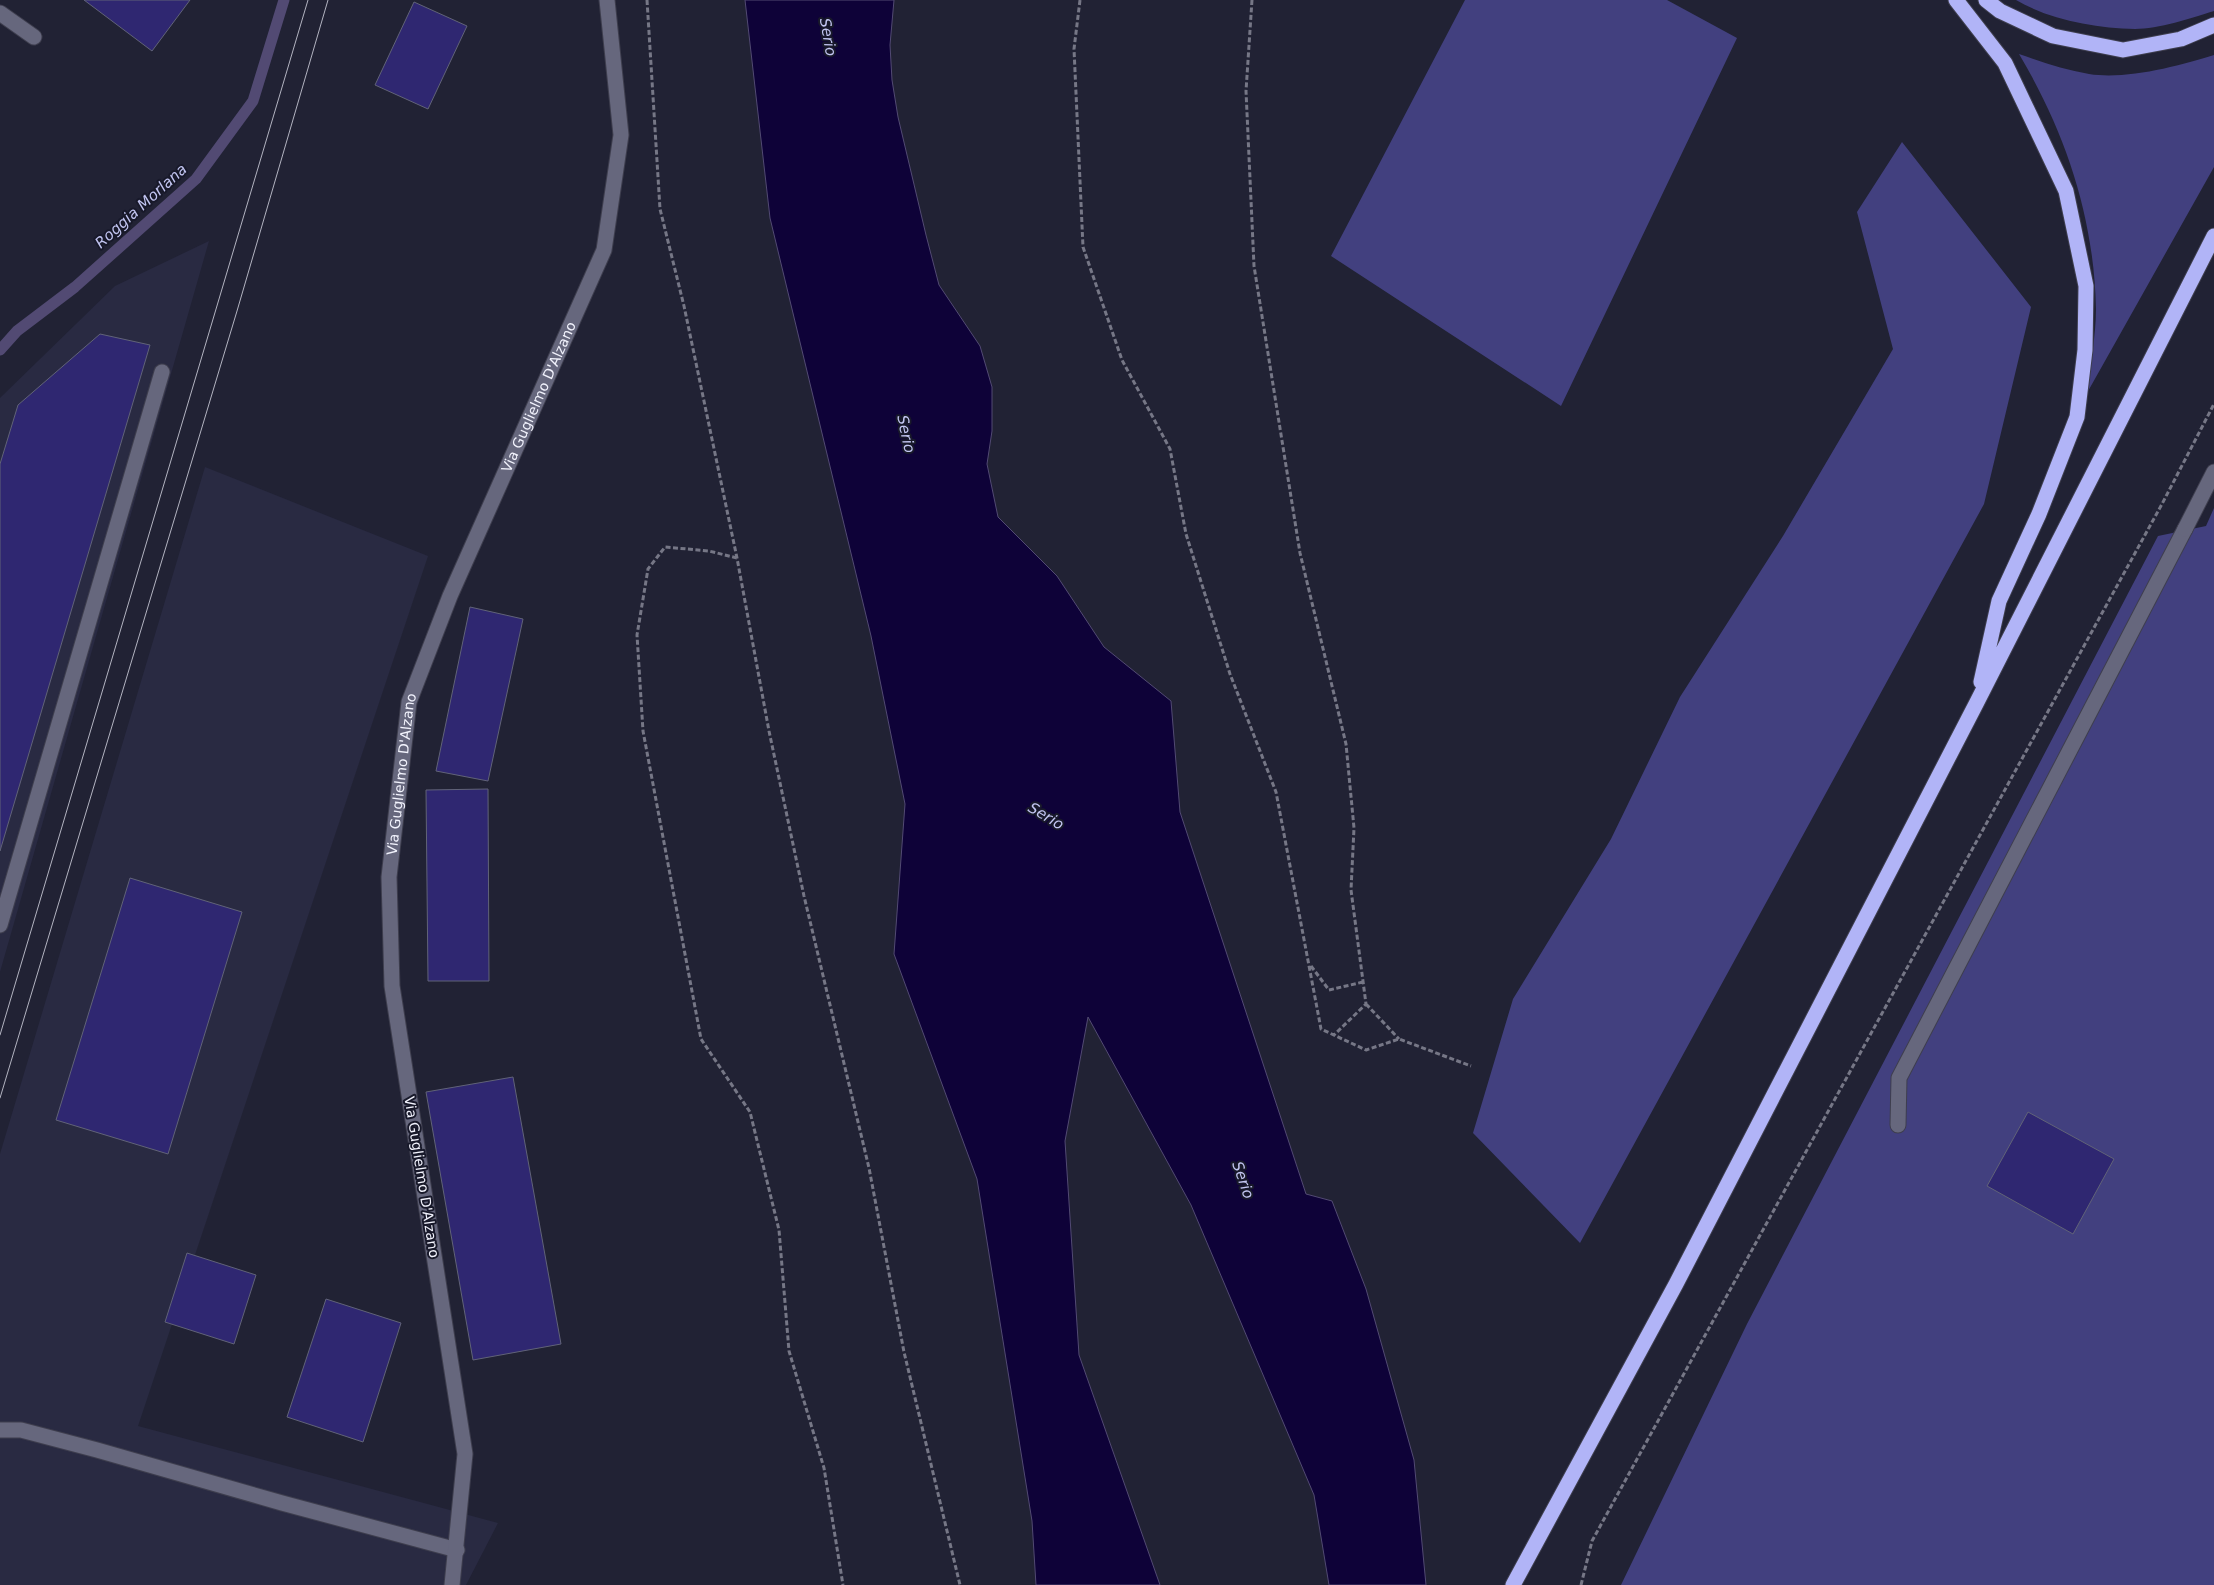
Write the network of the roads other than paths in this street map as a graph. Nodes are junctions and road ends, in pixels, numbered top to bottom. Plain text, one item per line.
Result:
1 (607, 0) edge
2 (1956, 0) edge
3 (1986, 0) edge
4 (0, 13) edge
5 (2214, 25) edge
6 (34, 37) dead end
7 (2214, 236) edge
8 (162, 372) dead end
9 (2214, 472) edge
10 (1976, 704) junction
11 (0, 925) edge
12 (1898, 1125) dead end
13 (0, 1430) edge
14 (456, 1550) junction
15 (452, 1585) edge
16 (1513, 1585) edge

1 - 14 street, Via Guglielmo D'Alzano
2 - 10 highway
3 - 5 highway
4 - 6 street
7 - 10 highway
8 - 11 street
9 - 12 street
10 - 16 highway
13 - 14 street
14 - 15 street, Via Guglielmo D'Alzano

